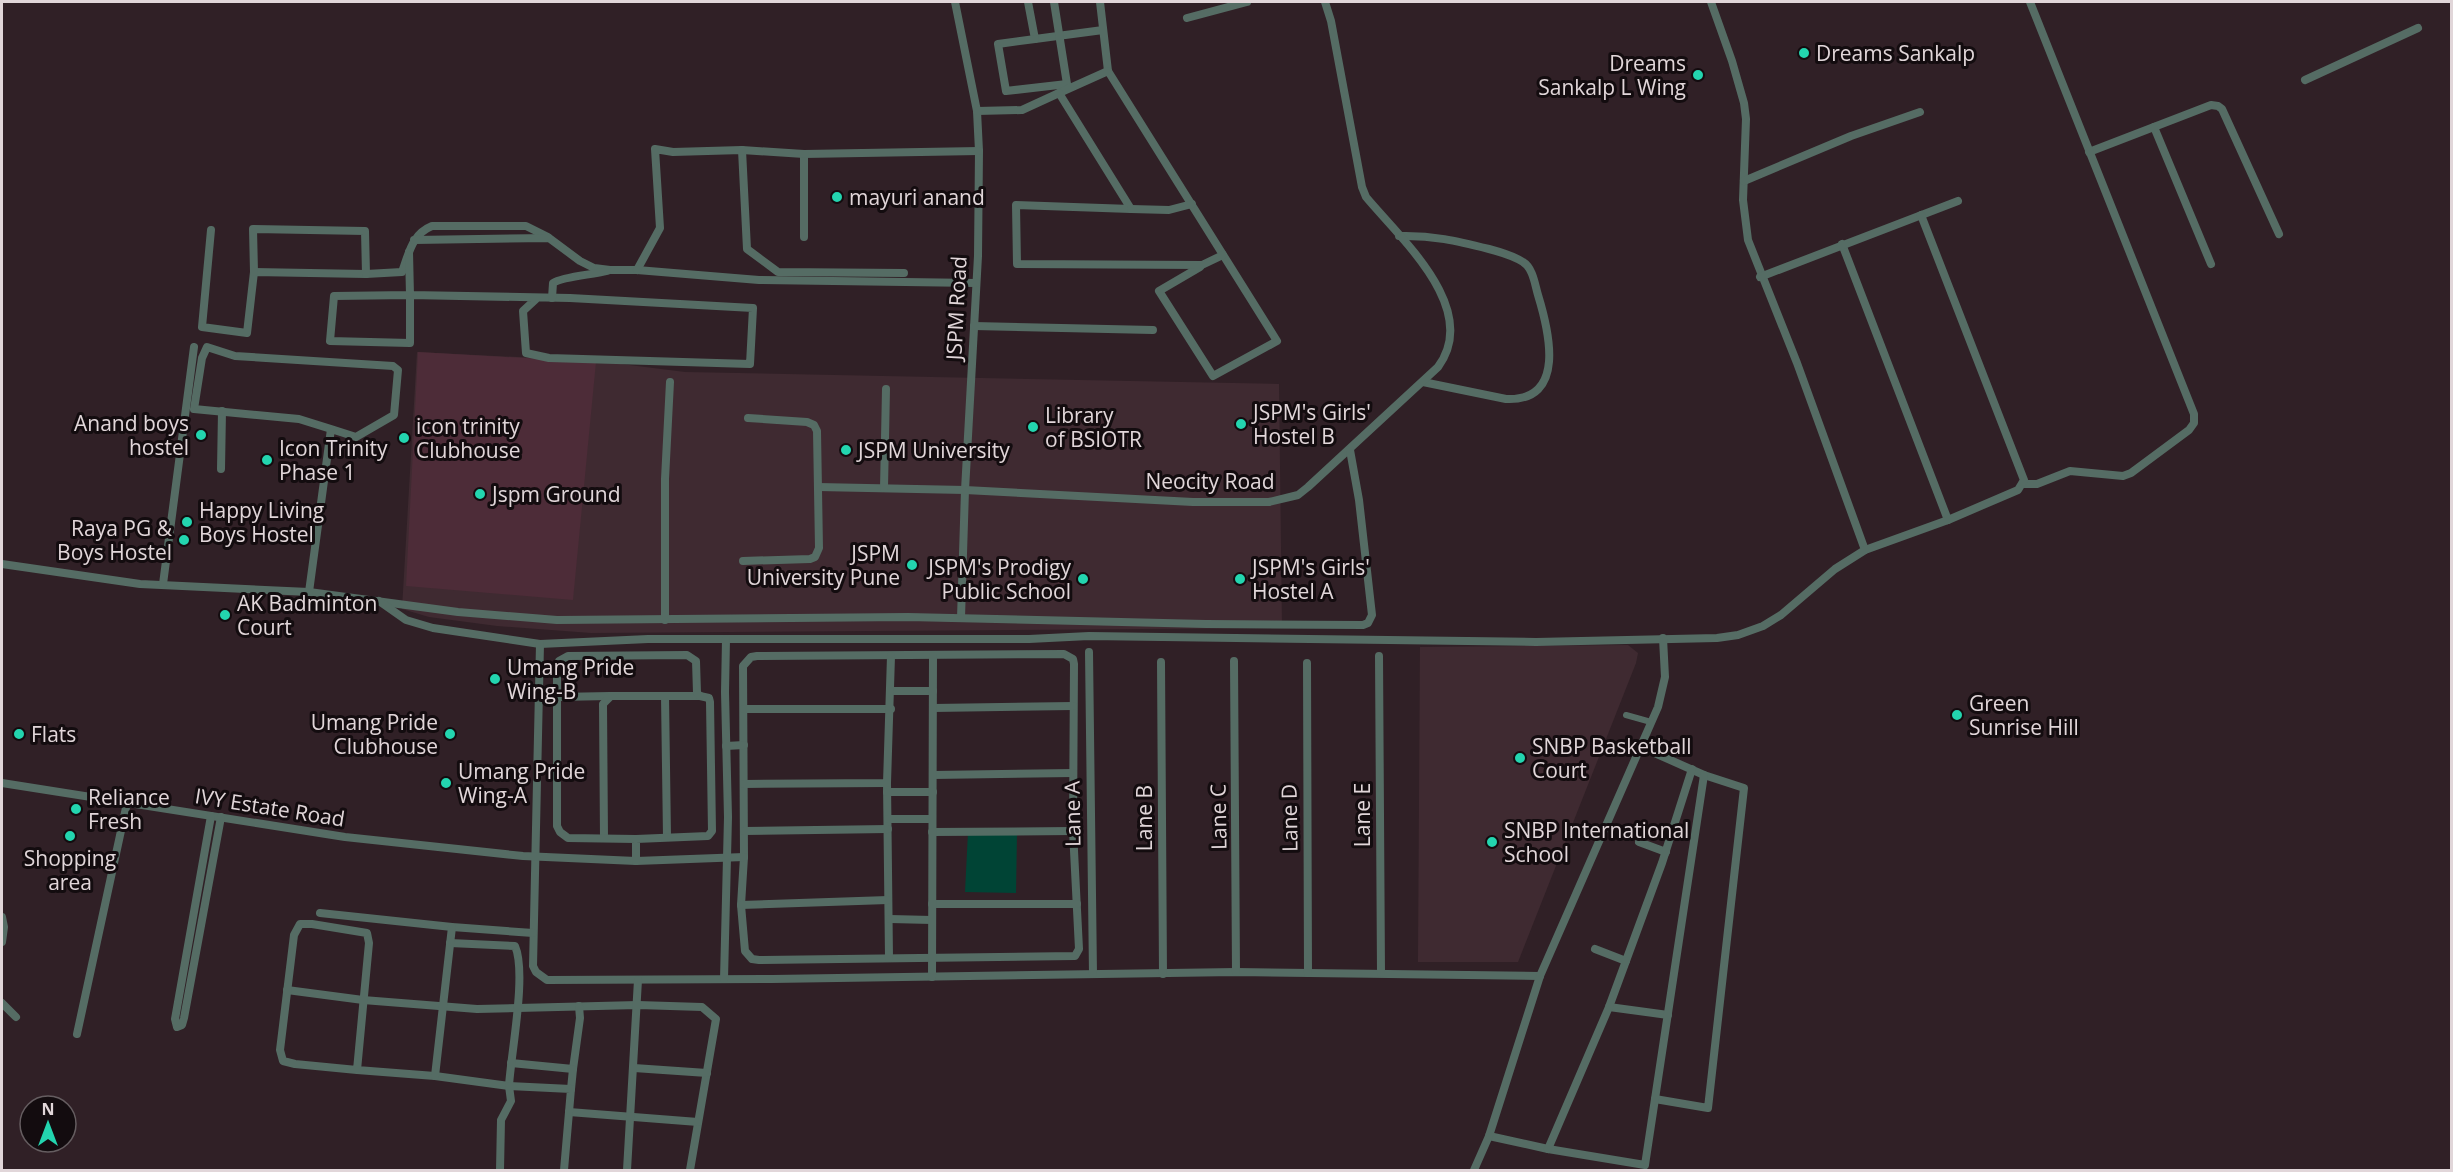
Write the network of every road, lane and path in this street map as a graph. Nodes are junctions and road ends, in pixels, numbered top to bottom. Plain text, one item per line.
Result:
1 (956, 2) edge
2 (1028, 2) edge
3 (1053, 2) edge
4 (1100, 2) edge
5 (1247, 2) edge
6 (1325, 2) edge
7 (1711, 2) edge
8 (2030, 2) edge
9 (1187, 18) dead end
10 (2418, 27) dead end
11 (1103, 30) junction
12 (1060, 37) junction
13 (1035, 39) junction
14 (1108, 71) junction
15 (2305, 80) dead end
16 (1068, 86) junction
17 (1059, 93) junction
18 (977, 111) junction
19 (1920, 112) dead end
20 (2154, 127) junction
21 (742, 150) junction
22 (979, 151) junction
23 (2089, 152) junction
24 (804, 154) junction
25 (1744, 181) junction
26 (1958, 201) dead end
27 (1192, 204) junction
28 (1131, 209) junction
29 (1921, 215) junction
30 (211, 230) dead end
31 (2279, 234) dead end
32 (1399, 236) junction
33 (804, 237) dead end
34 (549, 238) junction
35 (414, 240) junction
36 (1842, 244) junction
37 (409, 252) junction
38 (1223, 255) junction
39 (2211, 264) dead end
40 (1202, 265) junction
41 (610, 270) junction
42 (637, 270) junction
43 (254, 272) junction
44 (904, 273) dead end
45 (366, 274) junction
46 (1760, 277) junction
47 (976, 283) junction
48 (411, 296) junction
49 (552, 298) junction
50 (536, 299) junction
51 (974, 326) junction
52 (1153, 330) dead end
53 (194, 347) dead end
54 (670, 382) dead end
55 (1423, 382) junction
56 (886, 389) dead end
57 (222, 411) junction
58 (748, 418) dead end
59 (331, 429) junction
60 (1350, 450) junction
61 (221, 469) dead end
62 (2024, 484) junction
63 (818, 487) junction
64 (884, 488) junction
65 (965, 489) junction
66 (1948, 520) junction
67 (1865, 550) junction
68 (743, 561) dead end
69 (2, 564) edge
70 (163, 584) junction
71 (309, 592) junction
72 (380, 601) junction
73 (961, 618) junction
74 (665, 620) junction
75 (1663, 638) junction
76 (726, 639) junction
77 (911, 639) junction
78 (540, 644) junction
79 (1089, 652) dead end
80 (891, 656) junction
81 (911, 656) junction
82 (933, 656) junction
83 (1378, 656) dead end
84 (1234, 661) dead end
85 (1161, 662) dead end
86 (1307, 663) dead end
87 (933, 691) junction
88 (891, 692) junction
89 (610, 696) junction
90 (666, 696) junction
91 (700, 696) junction
92 (557, 697) junction
93 (1073, 706) junction
94 (933, 708) junction
95 (744, 709) junction
96 (891, 709) junction
97 (1626, 715) dead end
98 (1651, 722) junction
99 (744, 745) junction
100 (726, 746) junction
101 (1641, 747) junction
102 (1692, 769) junction
103 (1073, 773) junction
104 (1704, 775) junction
105 (933, 776) junction
106 (2, 783) edge
107 (744, 783) junction
108 (887, 788) junction
109 (933, 792) junction
110 (127, 803) junction
111 (211, 816) junction
112 (221, 817) junction
113 (888, 819) junction
114 (933, 819) junction
115 (888, 829) junction
116 (744, 831) junction
117 (1074, 831) junction
118 (933, 832) junction
119 (667, 837) junction
120 (604, 838) junction
121 (636, 839) junction
122 (1639, 842) dead end
123 (1666, 852) junction
124 (534, 857) junction
125 (744, 857) junction
126 (727, 858) junction
127 (636, 861) junction
128 (888, 900) junction
129 (932, 904) junction
130 (1077, 904) junction
131 (741, 905) junction
132 (320, 913) dead end
133 (2, 917) edge
134 (890, 919) junction
135 (932, 920) junction
136 (452, 927) junction
137 (533, 933) junction
138 (2, 942) edge
139 (450, 943) junction
140 (1595, 949) dead end
141 (889, 958) junction
142 (932, 958) junction
143 (1626, 961) junction
144 (1236, 972) junction
145 (1308, 973) junction
146 (1381, 973) junction
147 (1092, 974) junction
148 (1163, 974) junction
149 (1540, 976) junction
150 (932, 977) junction
151 (724, 979) junction
152 (638, 980) junction
153 (287, 990) junction
154 (363, 1000) junction
155 (2, 1003) edge
156 (638, 1005) junction
157 (579, 1006) junction
158 (443, 1007) junction
159 (1609, 1007) junction
160 (517, 1010) junction
161 (1668, 1015) junction
162 (16, 1017) dead end
163 (76, 1034) dead end
164 (511, 1063) junction
165 (634, 1068) junction
166 (573, 1069) junction
167 (357, 1070) junction
168 (706, 1073) junction
169 (435, 1076) junction
170 (509, 1086) junction
171 (571, 1089) junction
172 (1655, 1099) junction
173 (569, 1112) junction
174 (630, 1117) junction
175 (698, 1122) junction
176 (1489, 1136) junction
177 (1548, 1149) junction
178 (501, 1170) edge
179 (564, 1170) edge
180 (627, 1170) edge
181 (690, 1170) edge
182 (1474, 1170) edge

1 - 18 street, JSPM Road
2 - 13 street
3 - 12 street
4 - 11 street
5 - 9 street
6 - 32 street, Neocity Road
7 - 25 street
8 - 23 street
10 - 15 street
11 - 12 street
11 - 14 street
12 - 13 street
12 - 16 street
13 - 16 street
14 - 16 street
14 - 27 street
16 - 17 street
17 - 18 street
17 - 28 street
18 - 22 street, JSPM Road
19 - 25 street
20 - 23 street
20 - 31 street
20 - 39 street
21 - 24 street
21 - 42 street
21 - 44 street
22 - 24 street
22 - 47 street, JSPM Road
23 - 62 street
24 - 33 street
25 - 46 street
26 - 29 street
27 - 28 street
27 - 38 street
28 - 40 street
29 - 36 street
29 - 62 street
30 - 43 street
32 - 55 street, Neocity Road
32 - 55 street
34 - 35 street
34 - 35 street
34 - 41 street
35 - 37 street
36 - 46 street
36 - 66 street
37 - 45 street
37 - 48 street
38 - 40 street
38 - 40 street
41 - 42 street
41 - 49 street
42 - 47 street
43 - 45 street
43 - 45 street
46 - 67 street
47 - 51 street, JSPM Road
48 - 48 street
48 - 50 street
49 - 50 street
49 - 50 street
51 - 52 street
51 - 65 street, JSPM Road
53 - 70 street
54 - 74 street
55 - 60 street, Neocity Road
56 - 64 street
57 - 59 street
57 - 59 street
57 - 61 street
58 - 63 street
59 - 71 street
60 - 65 street, Neocity Road
60 - 73 street
62 - 66 street
63 - 64 street, Neocity Road
63 - 68 street
64 - 65 street, Neocity Road
65 - 73 street, JSPM Road
66 - 67 street
67 - 75 street
69 - 70 street
70 - 71 street
71 - 72 street
72 - 74 street
72 - 78 street
73 - 74 street
75 - 77 street
75 - 98 street
76 - 77 street
76 - 78 street
76 - 100 street
77 - 81 street
78 - 124 street
79 - 147 street, Lane A
80 - 81 street
80 - 88 street
80 - 95 street
81 - 82 street
82 - 87 street
82 - 93 street
83 - 146 street, Lane E
84 - 144 street, Lane C
85 - 148 street, Lane B
86 - 145 street, Lane D
87 - 88 street
87 - 94 street
88 - 96 street
89 - 90 street
89 - 92 street
89 - 120 street
90 - 91 street
90 - 119 street
91 - 92 street
91 - 119 street
92 - 120 street
93 - 94 street
93 - 103 street
94 - 105 street
95 - 96 street
95 - 99 street
96 - 108 street
97 - 98 street
98 - 101 street
99 - 100 street
99 - 107 street
100 - 126 street
101 - 102 street
101 - 149 street
102 - 104 street
102 - 123 street
103 - 105 street
103 - 117 street
104 - 161 street
104 - 172 street
105 - 109 street
106 - 110 street, IVY Estate Road
107 - 108 street
107 - 116 street
108 - 109 street
108 - 113 street
109 - 114 street
110 - 111 street, IVY Estate Road
110 - 163 street
111 - 112 street, IVY Estate Road
111 - 112 street
112 - 124 street, IVY Estate Road
113 - 114 street
113 - 115 street
114 - 118 street
115 - 116 street
115 - 128 street
116 - 125 street
117 - 118 street
117 - 130 street
118 - 129 street
119 - 121 street
120 - 121 street
121 - 127 street
122 - 123 street
123 - 143 street
124 - 127 street, IVY Estate Road
124 - 137 street
125 - 126 street, IVY Estate Road
125 - 131 street
126 - 127 street, IVY Estate Road
126 - 151 street
128 - 131 street
128 - 134 street
129 - 130 street
129 - 135 street
130 - 142 street
131 - 141 street
132 - 136 street
133 - 138 street
134 - 135 street
134 - 141 street
135 - 142 street
136 - 137 street
136 - 139 street
137 - 152 street
139 - 158 street
139 - 160 street
140 - 143 street
141 - 142 street
142 - 150 street
143 - 159 street
144 - 145 street
144 - 148 street
145 - 146 street
146 - 149 street
147 - 148 street
147 - 150 street
149 - 176 street
150 - 151 street
151 - 152 street
152 - 156 street
153 - 154 street
153 - 154 street
153 - 167 street
154 - 158 street
154 - 167 street
155 - 162 street
156 - 157 street
156 - 165 street
156 - 168 street
157 - 160 street
157 - 166 street
158 - 160 street
158 - 169 street
159 - 161 street
159 - 177 street
160 - 164 street
161 - 172 street
164 - 166 street
164 - 170 street
165 - 168 street
165 - 174 street
166 - 171 street
167 - 169 street
168 - 175 street
169 - 170 street
170 - 171 street
170 - 178 street
171 - 173 street
172 - 177 street
173 - 174 street
173 - 179 street
174 - 175 street
174 - 180 street
175 - 181 street
176 - 177 street
176 - 182 street

